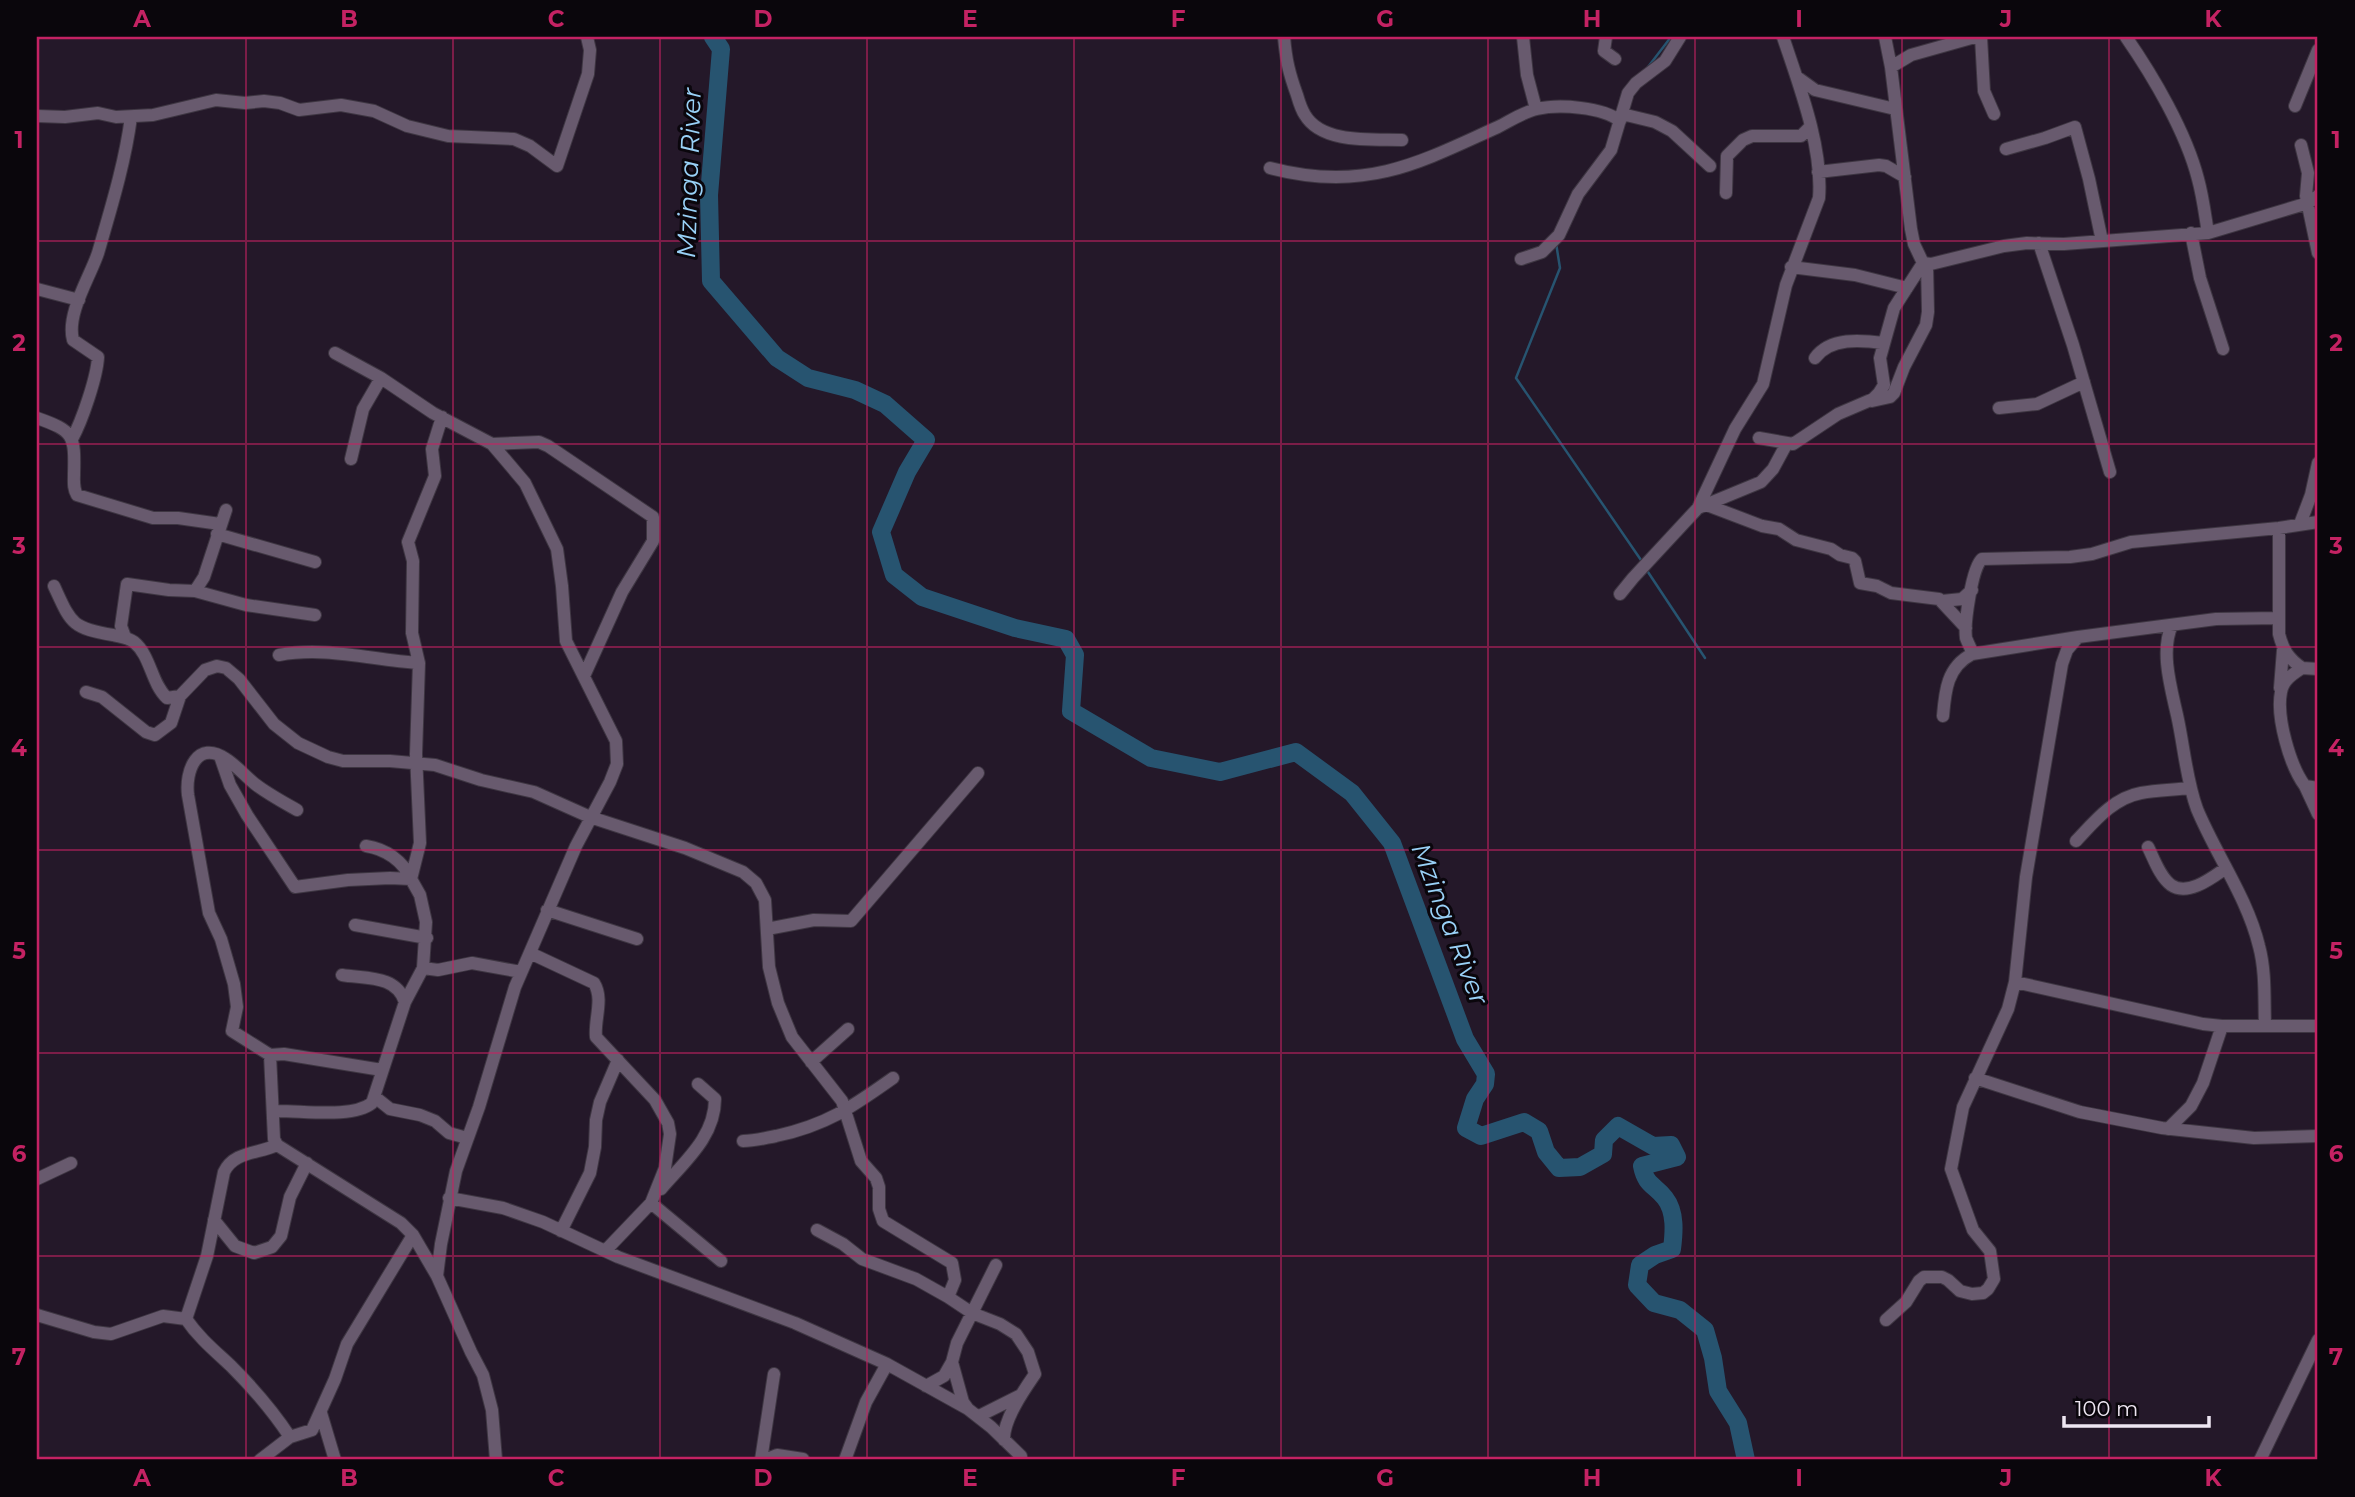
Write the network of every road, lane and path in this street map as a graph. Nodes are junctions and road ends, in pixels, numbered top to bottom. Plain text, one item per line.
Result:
1 (586, 37) edge
2 (1284, 37) edge
3 (1523, 37) edge
4 (1606, 37) edge
5 (1680, 37) edge
6 (1783, 37) edge
7 (1885, 37) edge
8 (1975, 37) edge
9 (1981, 37) edge
10 (2126, 37) edge
11 (2318, 37) edge
12 (2318, 50) edge
13 (1615, 60) dead end
14 (1891, 67) junction
15 (1797, 77) junction
16 (2295, 106) dead end
17 (1536, 109) junction
18 (1895, 109) junction
19 (1994, 114) dead end
20 (37, 116) edge
21 (131, 117) junction
22 (1621, 117) junction
23 (1810, 127) junction
24 (1402, 140) dead end
25 (2301, 145) dead end
26 (2006, 149) dead end
27 (1710, 166) dead end
28 (1270, 168) dead end
29 (1818, 172) junction
30 (1905, 177) junction
31 (1726, 193) dead end
32 (2313, 199) edge
33 (2191, 233) junction
34 (2208, 233) junction
35 (2102, 241) junction
36 (2039, 243) junction
37 (2318, 253) edge
38 (1521, 259) dead end
39 (1925, 264) junction
40 (1791, 267) junction
41 (1907, 288) junction
42 (37, 289) edge
43 (79, 300) junction
44 (1884, 342) junction
45 (2223, 349) dead end
46 (335, 353) dead end
47 (1815, 358) dead end
48 (381, 378) junction
49 (2084, 382) junction
50 (1865, 402) junction
51 (1999, 408) dead end
52 (442, 416) junction
53 (37, 418) edge
54 (1759, 438) dead end
55 (72, 439) junction
56 (492, 444) junction
57 (1786, 444) junction
58 (351, 458) dead end
59 (2318, 464) edge
60 (2110, 472) dead end
61 (1701, 506) junction
62 (226, 510) dead end
63 (2318, 522) edge
64 (2300, 524) junction
65 (2279, 528) junction
66 (218, 529) junction
67 (315, 562) dead end
68 (54, 586) dead end
69 (1972, 590) junction
70 (195, 591) junction
71 (1620, 594) dead end
72 (1942, 601) junction
73 (315, 615) dead end
74 (2277, 618) junction
75 (2172, 625) junction
76 (1966, 628) junction
77 (125, 637) junction
78 (2078, 637) junction
79 (2283, 650) junction
80 (1973, 654) junction
81 (279, 655) dead end
82 (419, 663) junction
83 (2302, 668) junction
84 (2318, 670) edge
85 (584, 676) junction
86 (2280, 691) junction
87 (86, 692) dead end
88 (180, 696) junction
89 (1943, 716) dead end
90 (220, 755) junction
91 (416, 763) junction
92 (978, 774) dead end
93 (2312, 787) edge
94 (2190, 788) junction
95 (297, 810) dead end
96 (2318, 814) edge
97 (590, 817) junction
98 (2076, 841) dead end
99 (366, 846) dead end
100 (2148, 847) dead end
101 (2226, 868) junction
102 (411, 879) junction
103 (547, 910) junction
104 (355, 925) dead end
105 (767, 929) junction
106 (426, 939) junction
107 (637, 939) dead end
108 (530, 953) junction
109 (423, 968) junction
110 (521, 972) junction
111 (342, 975) dead end
112 (2015, 982) junction
113 (405, 1003) junction
114 (2265, 1026) junction
115 (2318, 1026) edge
116 (2222, 1027) junction
117 (848, 1030) dead end
118 (270, 1055) junction
119 (618, 1060) junction
120 (811, 1062) junction
121 (382, 1070) junction
122 (893, 1078) dead end
123 (1975, 1078) junction
124 (698, 1084) dead end
125 (375, 1097) junction
126 (274, 1111) junction
127 (846, 1111) junction
128 (2168, 1129) junction
129 (2318, 1136) edge
130 (467, 1138) junction
131 (743, 1141) dead end
132 (277, 1145) junction
133 (71, 1163) dead end
134 (307, 1163) junction
135 (38, 1174) edge
136 (449, 1198) junction
137 (652, 1200) junction
138 (214, 1220) junction
139 (817, 1230) dead end
140 (561, 1231) junction
141 (413, 1235) junction
142 (606, 1250) junction
143 (721, 1261) dead end
144 (996, 1265) dead end
145 (437, 1276) junction
146 (948, 1297) junction
147 (39, 1312) edge
148 (972, 1313) junction
149 (186, 1319) junction
150 (1886, 1320) dead end
151 (2318, 1340) edge
152 (952, 1362) junction
153 (887, 1364) junction
154 (774, 1374) dead end
155 (926, 1386) junction
156 (1021, 1395) junction
157 (993, 1408) junction
158 (970, 1409) junction
159 (321, 1413) junction
160 (290, 1437) junction
161 (1004, 1440) junction
162 (803, 1459) edge
163 (1021, 1459) edge
164 (260, 1460) edge
165 (335, 1460) edge
166 (496, 1460) edge
167 (763, 1460) edge
168 (845, 1460) edge
169 (2260, 1460) edge

1 - 21 street
2 - 24 street
3 - 17 street
4 - 13 street
5 - 22 street
6 - 15 street
7 - 14 street
8 - 14 street
9 - 19 street
10 - 34 street
11 - 12 street
12 - 16 street
14 - 18 street
15 - 18 street
15 - 23 street
17 - 22 street
17 - 28 street
18 - 30 street
20 - 21 street
21 - 43 street
22 - 27 street
22 - 38 street
23 - 29 street
23 - 31 street
25 - 32 street
26 - 35 street
29 - 30 street
29 - 40 street
30 - 39 street
32 - 34 street
32 - 37 street
33 - 34 street
33 - 35 street
33 - 45 street
35 - 36 street
36 - 39 street
36 - 49 street
39 - 41 street
39 - 50 street
40 - 41 street
40 - 61 street
41 - 44 street
42 - 43 street
43 - 55 street
44 - 47 street
44 - 50 street
46 - 48 street
48 - 52 street
48 - 58 street
49 - 51 street
49 - 60 street
50 - 57 street
52 - 56 street
52 - 82 street
53 - 55 street
54 - 57 street
55 - 66 street
56 - 85 street
56 - 85 street
57 - 61 street
59 - 64 street
61 - 71 street
61 - 72 street
62 - 66 street
63 - 64 street
64 - 65 street
65 - 69 street
65 - 74 street
66 - 67 street
66 - 70 street
68 - 77 street
69 - 72 street
69 - 76 street
70 - 73 street
70 - 77 street
72 - 76 street
74 - 75 street
74 - 79 street
75 - 78 street
75 - 94 street
76 - 80 street
77 - 88 street
78 - 80 street
78 - 112 street
79 - 83 street
79 - 86 street
80 - 89 street
81 - 82 street
82 - 91 street
83 - 84 street
83 - 86 street
85 - 97 street
86 - 93 street
87 - 88 street
88 - 91 street
90 - 95 street
90 - 102 street
90 - 118 street
91 - 97 street
91 - 102 street
92 - 105 street
93 - 96 street
94 - 98 street
94 - 101 street
97 - 103 street
97 - 105 street
99 - 102 street
100 - 101 street
101 - 114 street
102 - 106 street
103 - 107 street
103 - 108 street
104 - 106 street
105 - 120 street
106 - 109 street
108 - 110 street
108 - 119 street
109 - 110 street
109 - 113 street
110 - 130 street
111 - 113 street
112 - 116 street
112 - 123 street
113 - 121 street
114 - 115 street
114 - 116 street
116 - 128 street
117 - 120 street
118 - 121 street
118 - 126 street
119 - 137 street
119 - 140 street
120 - 127 street
121 - 125 street
122 - 127 street
123 - 128 street
123 - 150 street
124 - 137 street
125 - 126 street
125 - 130 street
126 - 132 street
127 - 131 street
127 - 146 street
128 - 129 street
130 - 136 street
132 - 134 street
132 - 138 street
133 - 135 street
134 - 138 street
134 - 141 street
136 - 140 street
136 - 145 street
137 - 142 street
137 - 143 street
138 - 149 street
139 - 146 street
140 - 142 street
141 - 145 street
141 - 159 street
142 - 153 street
144 - 148 street
145 - 166 street
146 - 148 street
147 - 149 street
148 - 152 street
148 - 156 street
149 - 160 street
151 - 169 street
152 - 155 street
152 - 158 street
153 - 155 street
153 - 168 street
154 - 167 street
155 - 158 street
156 - 157 street
156 - 161 street
157 - 158 street
157 - 158 street
158 - 161 street
159 - 160 street
159 - 165 street
160 - 164 street
161 - 163 street
162 - 167 street

